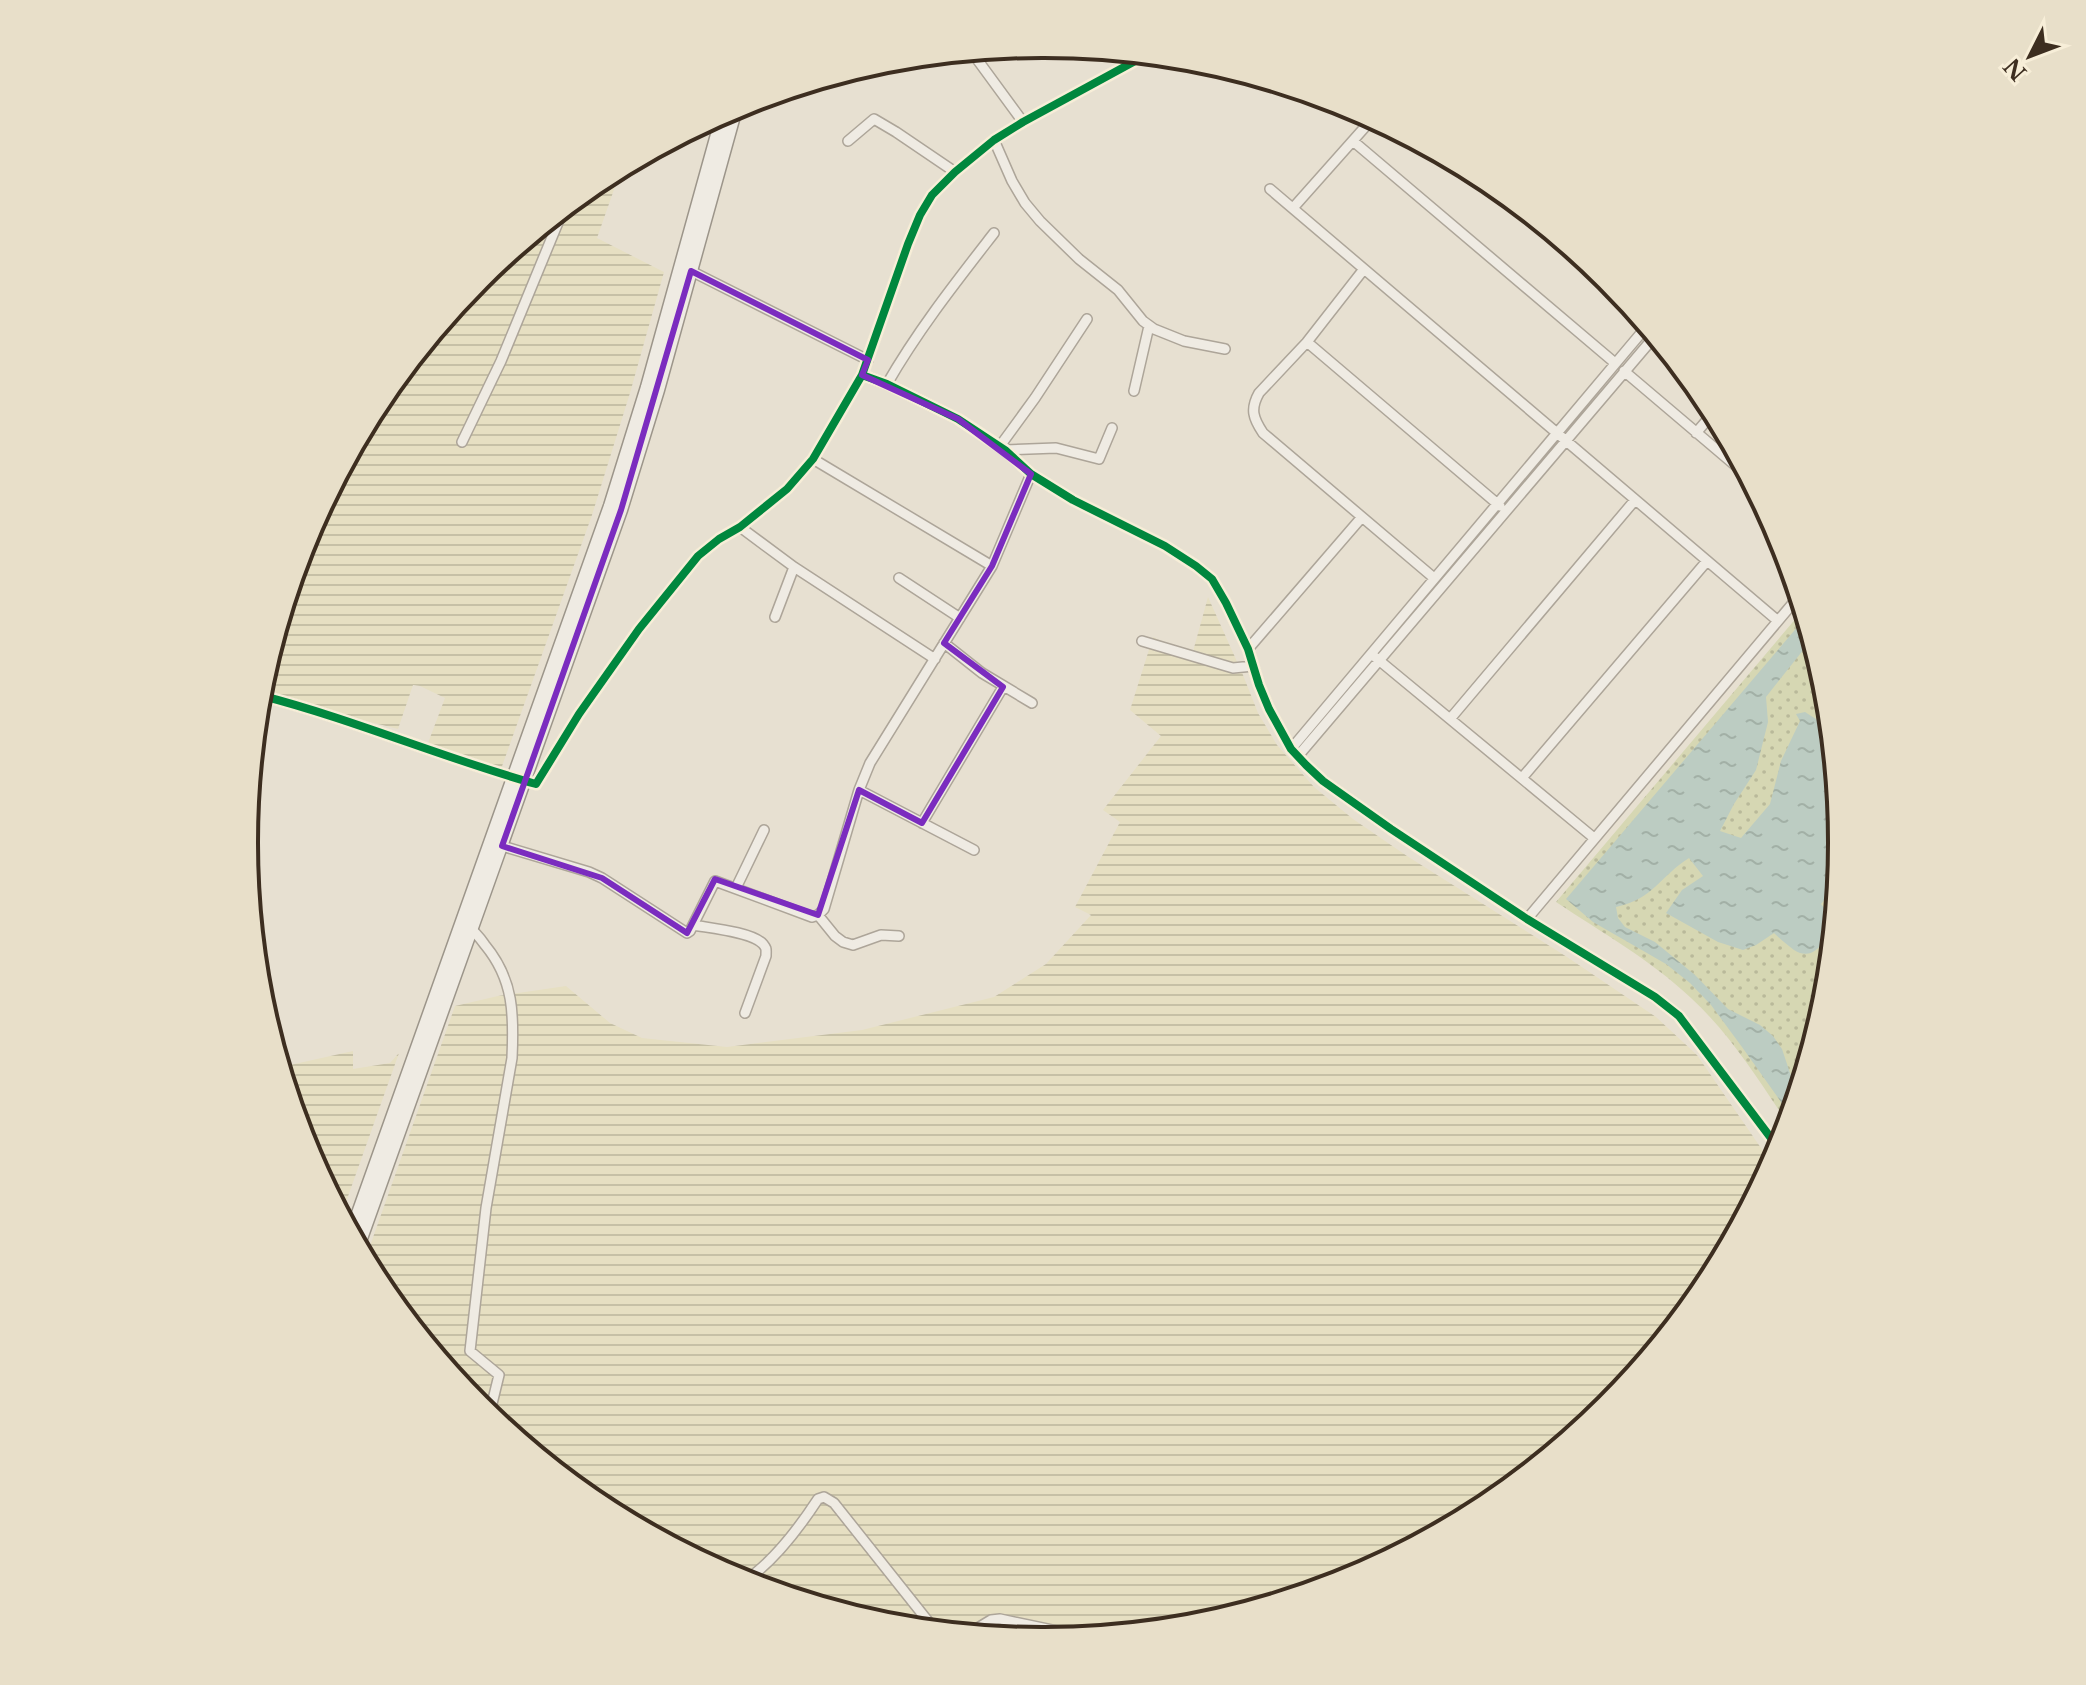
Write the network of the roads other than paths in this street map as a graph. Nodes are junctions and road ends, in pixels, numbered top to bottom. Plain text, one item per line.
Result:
1 (979, 61) edge
2 (1130, 64) edge
3 (1023, 122) junction
4 (732, 123) edge
5 (1365, 128) edge
6 (718, 129) edge
7 (994, 140) junction
8 (848, 141) dead end
9 (1353, 141) junction
10 (955, 172) junction
11 (1270, 189) dead end
12 (1293, 208) junction
13 (556, 228) edge
14 (994, 233) dead end
15 (1364, 269) junction
16 (691, 271) junction
17 (1087, 319) dead end
18 (1149, 326) junction
19 (1640, 334) edge
20 (1307, 342) junction
21 (1648, 344) edge
22 (1225, 349) dead end
23 (868, 360) junction
24 (1615, 363) junction
25 (1624, 371) junction
26 (862, 375) junction
27 (887, 384) junction
28 (1134, 391) dead end
29 (1705, 423) edge
30 (1112, 428) dead end
31 (1557, 433) junction
32 (1696, 433) junction
33 (1566, 440) junction
34 (462, 442) dead end
35 (1002, 448) junction
36 (1727, 458) edge
37 (813, 459) junction
38 (1031, 474) junction
39 (1635, 500) junction
40 (1497, 504) junction
41 (1505, 511) junction
42 (1362, 517) junction
43 (740, 527) junction
44 (1707, 561) junction
45 (992, 566) junction
46 (794, 567) junction
47 (899, 578) dead end
48 (1434, 578) junction
49 (1791, 606) edge
50 (775, 617) dead end
51 (960, 618) junction
52 (1778, 621) junction
53 (1142, 641) dead end
54 (944, 643) junction
55 (1248, 649) junction
56 (1375, 657) junction
57 (935, 659) junction
58 (1253, 666) junction
59 (1003, 687) junction
60 (272, 699) edge
61 (1032, 703) dead end
62 (1450, 719) junction
63 (1294, 753) junction
64 (1522, 778) junction
65 (519, 780) junction
66 (859, 790) junction
67 (922, 823) junction
68 (764, 830) dead end
69 (1594, 838) junction
70 (495, 847) junction
71 (974, 850) dead end
72 (736, 888) junction
73 (818, 915) junction
74 (1527, 919) junction
75 (693, 925) junction
76 (467, 927) junction
77 (899, 936) dead end
78 (745, 1013) dead end
79 (1770, 1137) edge
80 (356, 1220) edge
81 (363, 1233) edge
82 (493, 1401) edge
83 (756, 1572) edge
84 (925, 1617) edge
85 (984, 1624) edge
86 (1037, 1627) edge

1 - 3 street
2 - 3 street
3 - 7 street
4 - 16 main road
5 - 9 street
6 - 65 main road
7 - 10 street
7 - 18 street
8 - 10 street
9 - 12 street
9 - 24 street
10 - 23 street
11 - 12 street
12 - 15 street
13 - 34 street
14 - 27 street
15 - 20 street
15 - 31 street
16 - 23 street
16 - 65 main road
17 - 35 street
18 - 22 street
18 - 28 street
19 - 24 street
20 - 40 street
20 - 42 street
21 - 25 street
23 - 26 street
24 - 31 street
25 - 32 street
25 - 33 street
26 - 27 street
26 - 37 street
27 - 35 street
29 - 32 street
30 - 35 street
31 - 33 street
31 - 40 street
32 - 36 street
33 - 39 street
33 - 41 street
35 - 38 street
37 - 43 street
37 - 45 street
38 - 45 street
38 - 55 street
39 - 44 street
39 - 62 street
40 - 41 street
40 - 48 street
41 - 56 street
42 - 48 street
42 - 55 street
43 - 46 street
43 - 65 street
44 - 52 street
44 - 64 street
45 - 51 street
46 - 50 street
46 - 57 street
47 - 51 street
48 - 56 street
49 - 52 street
51 - 54 street
52 - 69 street
53 - 58 street
54 - 57 street
54 - 59 street
55 - 58 street
56 - 62 street
56 - 63 street
57 - 66 street
58 - 63 street
59 - 61 street
59 - 67 street
60 - 65 street
62 - 64 street
63 - 74 street
64 - 69 street
65 - 70 main road
66 - 67 street
66 - 73 street
67 - 71 street
68 - 72 street
69 - 74 street
70 - 75 street
70 - 76 main road
72 - 73 street
72 - 75 street
73 - 77 street
74 - 79 street
75 - 78 street
76 - 80 main road
76 - 81 main road
76 - 82 street
83 - 84 street
85 - 86 street

